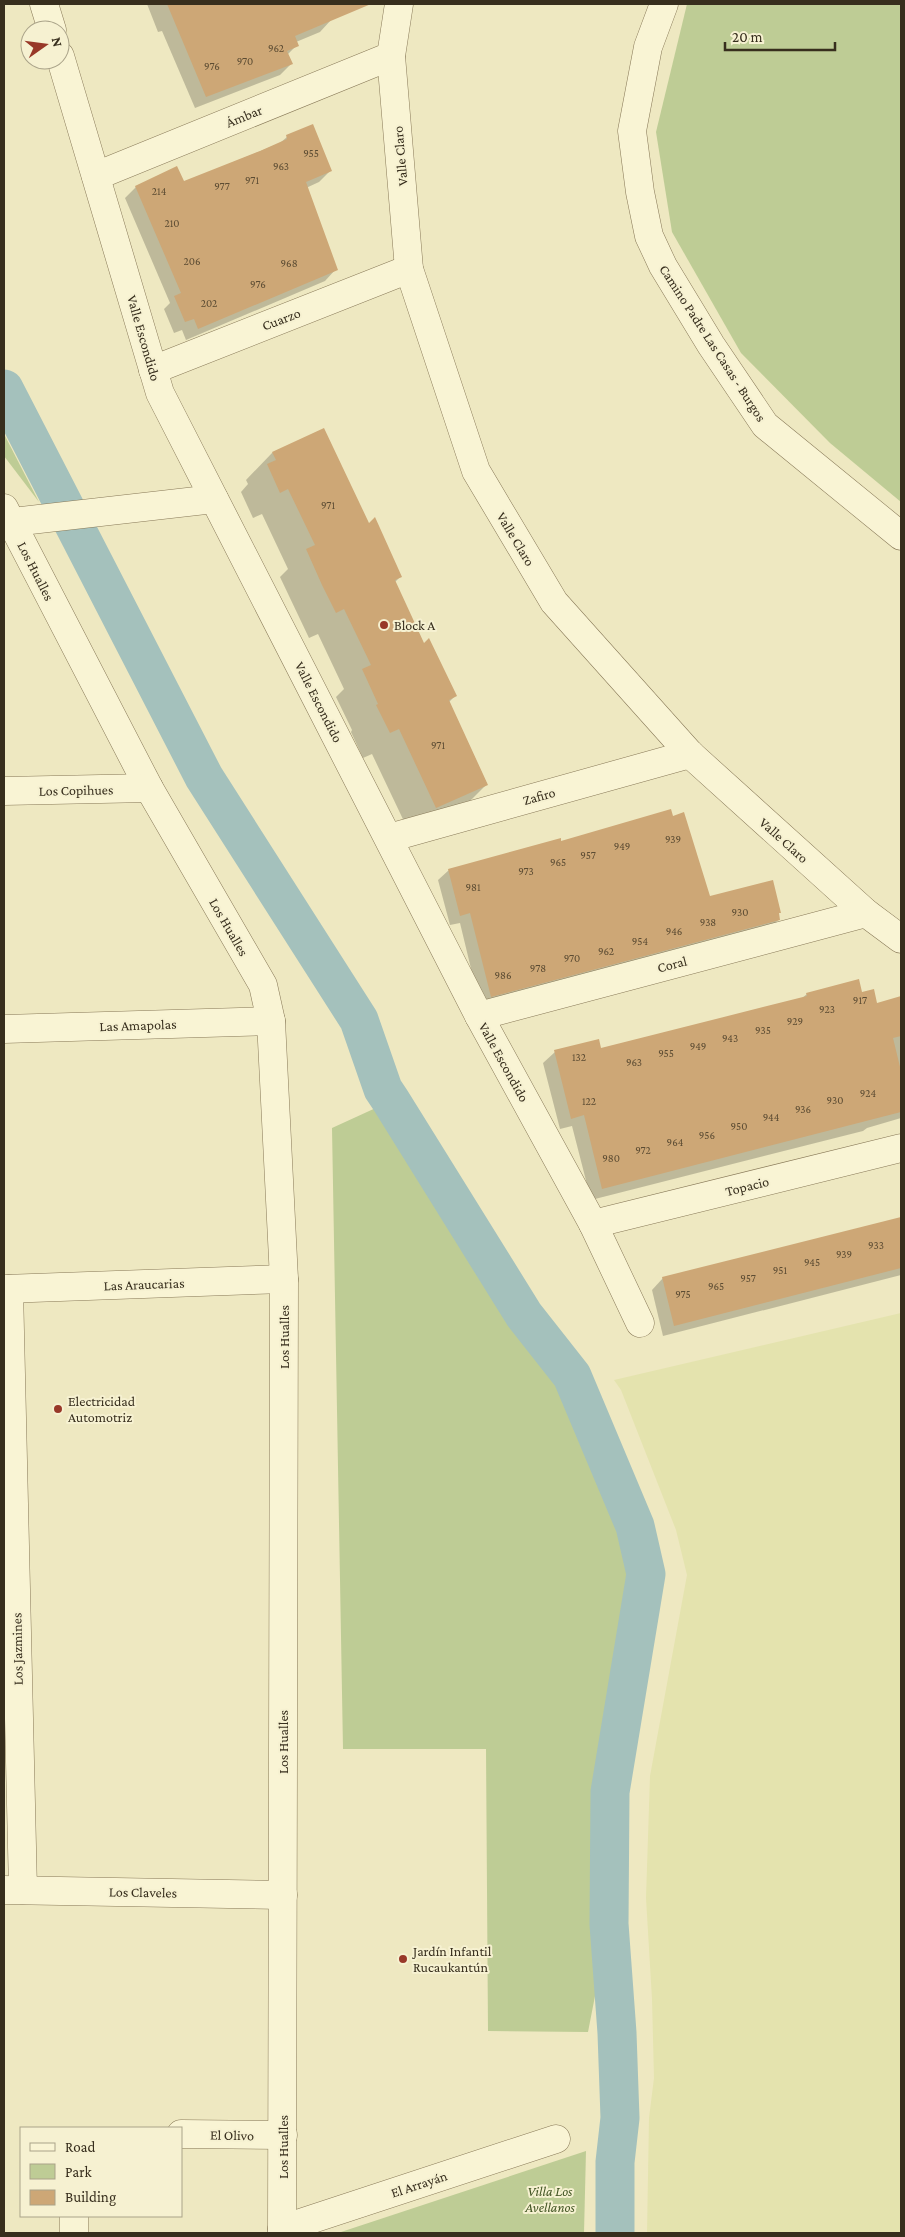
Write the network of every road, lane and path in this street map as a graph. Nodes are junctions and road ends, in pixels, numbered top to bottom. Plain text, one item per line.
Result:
1 (44, 4) edge
2 (399, 4) edge
3 (664, 4) edge
4 (49, 20) edge
5 (391, 56) junction
6 (64, 70) edge
7 (96, 176) junction
8 (409, 269) junction
9 (153, 370) junction
10 (214, 499) junction
11 (6, 518) edge
12 (901, 536) edge
13 (690, 754) junction
14 (149, 788) junction
15 (4, 791) edge
16 (389, 838) junction
17 (866, 913) junction
18 (901, 939) edge
19 (479, 1016) junction
20 (271, 1021) junction
21 (4, 1029) edge
22 (901, 1148) edge
23 (593, 1224) junction
24 (284, 1279) junction
25 (6, 1289) edge
26 (640, 1323) dead end
27 (13, 1890) edge
28 (283, 1895) junction
29 (182, 2134) edge
30 (283, 2135) junction
31 (556, 2139) dead end
32 (74, 2217) edge
33 (282, 2231) edge
34 (74, 2233) edge

1 - 4 street
2 - 5 street, Valle Claro
3 - 12 street, Camino Padre Las Casas - Burgos
5 - 7 street, Ámbar
5 - 8 street, Valle Claro
6 - 7 street, Valle Escondido
7 - 9 street, Valle Escondido
8 - 9 street, Cuarzo
8 - 13 street, Valle Claro
9 - 10 street, Valle Escondido
10 - 11 street
10 - 16 street, Valle Escondido
11 - 14 street, Los Hualles
13 - 16 street, Zafiro
13 - 17 street, Valle Claro
14 - 15 street, Los Copihues
14 - 20 street, Los Hualles
16 - 19 street, Valle Escondido
17 - 18 street, Valle Claro
17 - 19 street, Coral
19 - 23 street, Valle Escondido
20 - 21 street, Las Amapolas
20 - 24 street, Los Hualles
22 - 23 street, Topacio
23 - 26 street, Valle Escondido
24 - 25 street, Las Araucarias
24 - 28 street, Los Hualles
25 - 27 street, Los Jazmines
27 - 28 street, Los Claveles
28 - 30 street, Los Hualles
29 - 30 street, El Olivo
30 - 33 street, Los Hualles
31 - 33 street, El Arrayán
32 - 34 street

